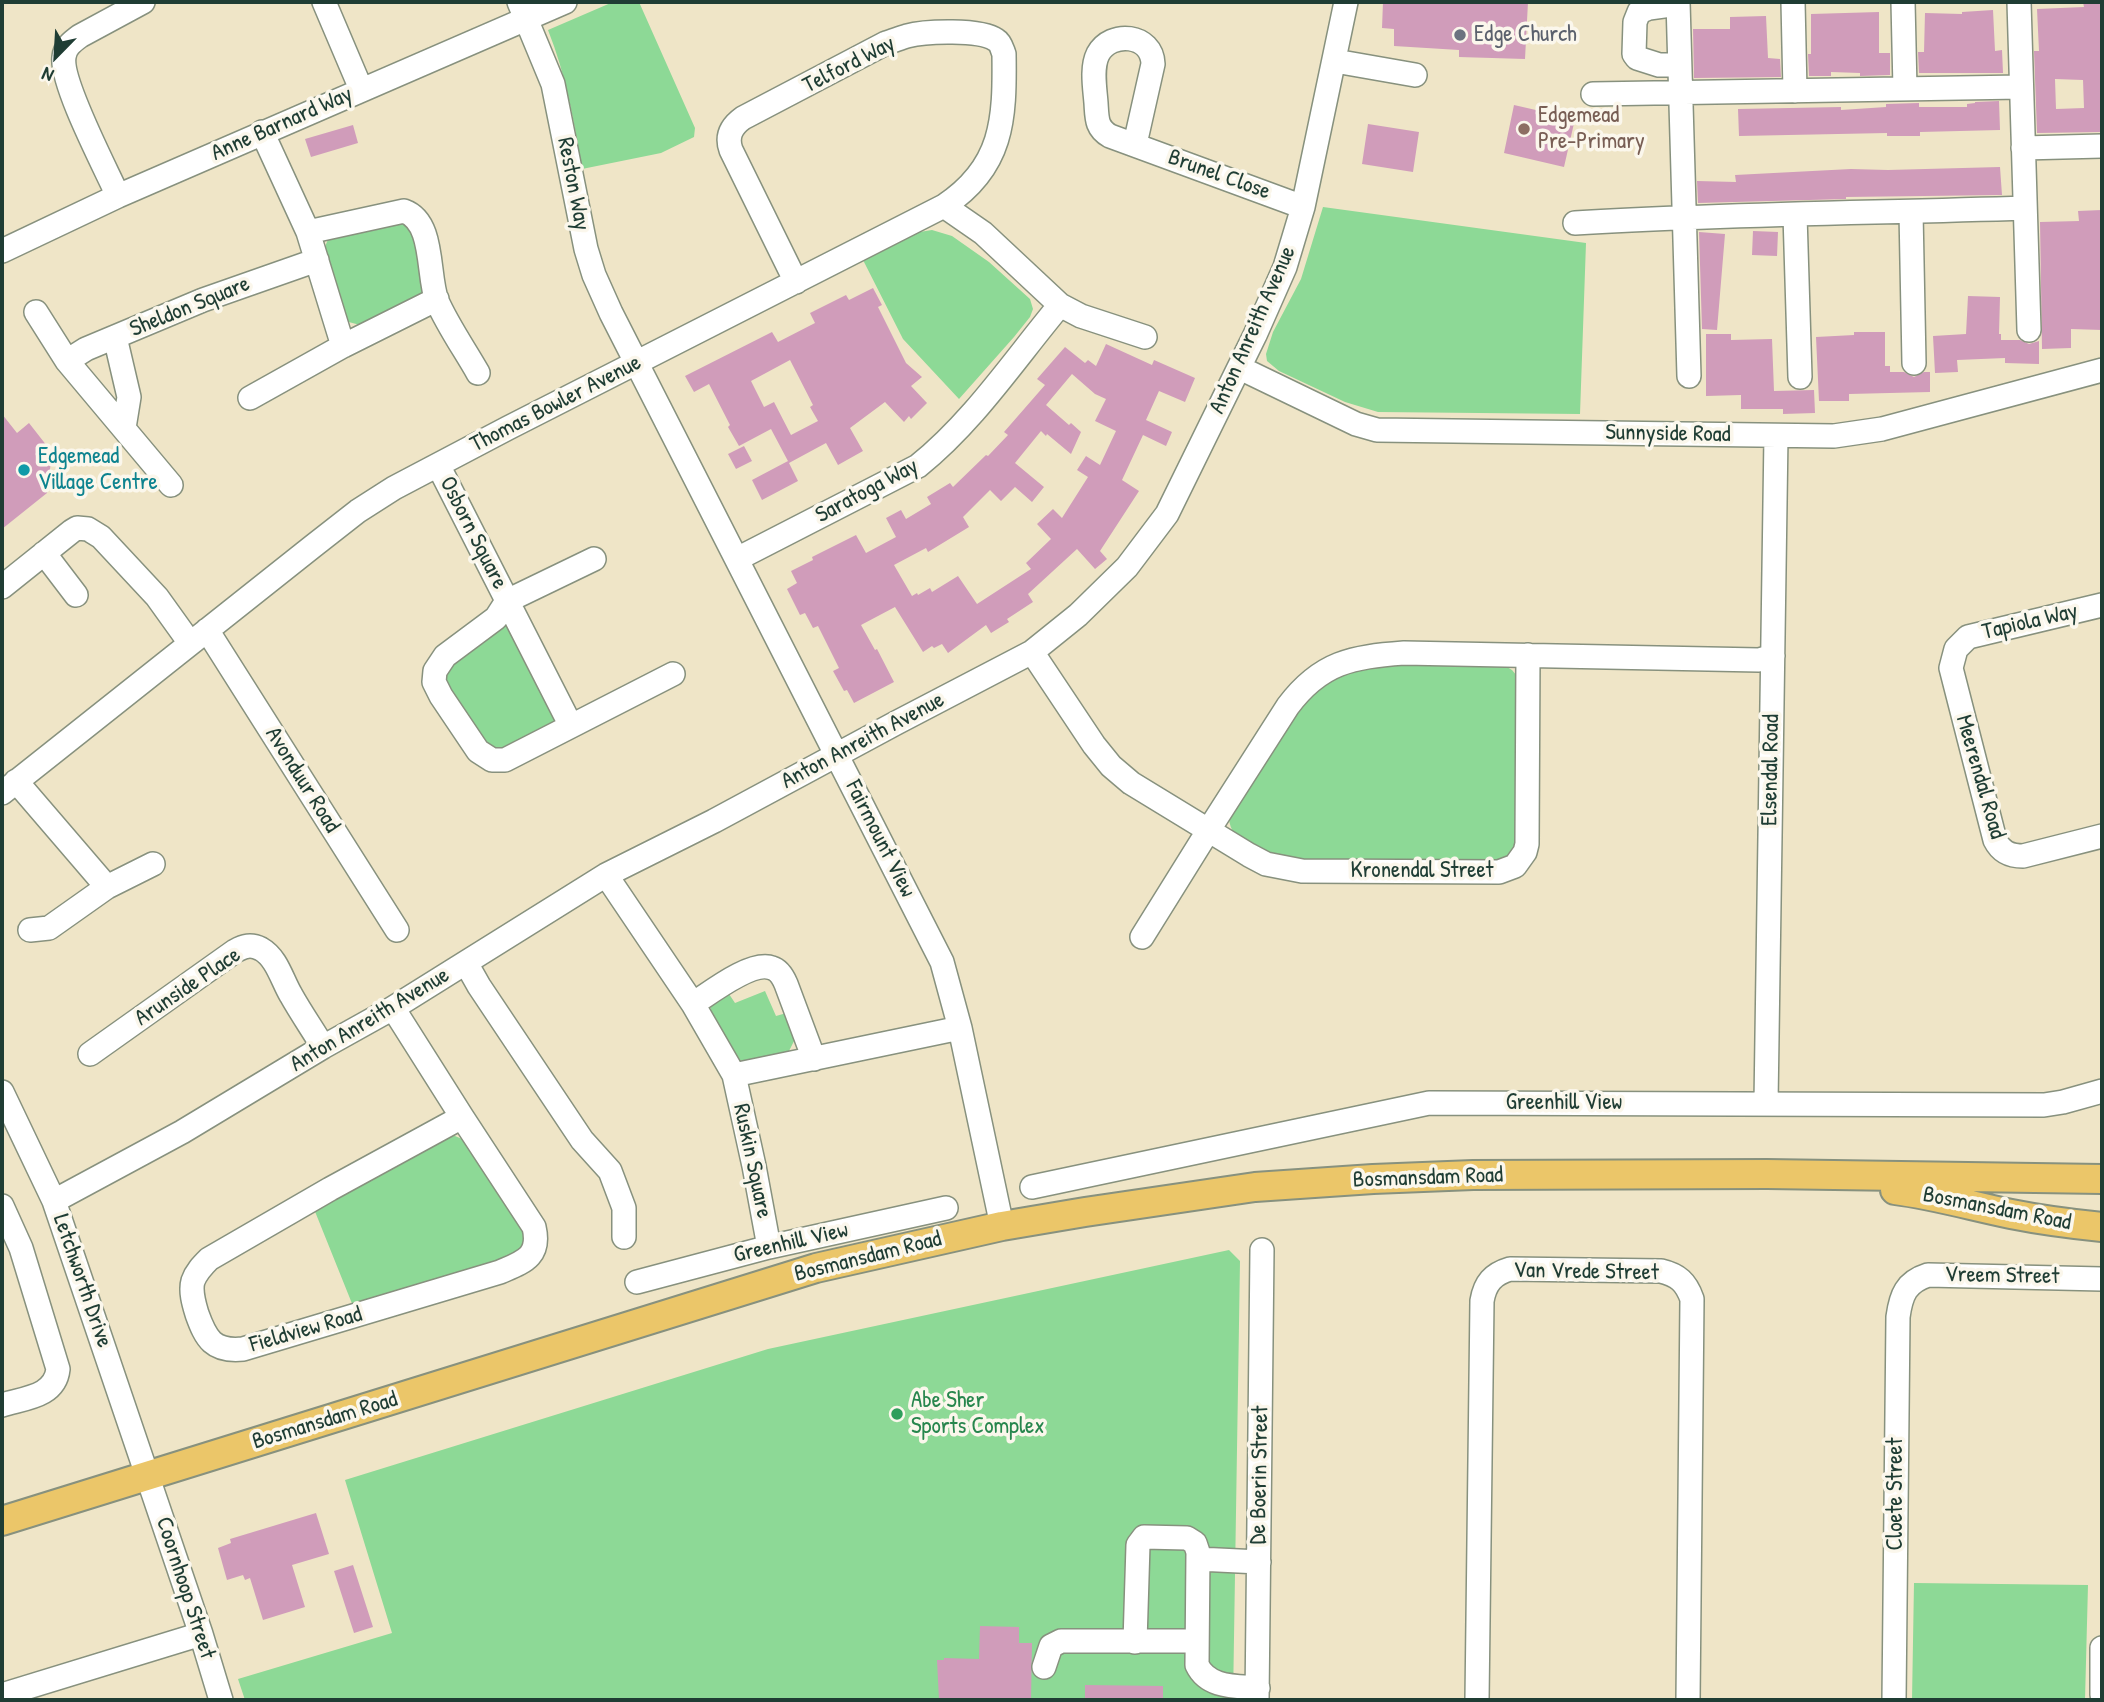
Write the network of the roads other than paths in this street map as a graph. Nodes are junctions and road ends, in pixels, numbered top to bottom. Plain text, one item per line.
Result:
1 (143, 2) edge
2 (324, 2) edge
3 (565, 2) edge
4 (1346, 2) edge
5 (1793, 2) edge
6 (1903, 2) edge
7 (2019, 2) edge
8 (1678, 3) edge
9 (522, 10) edge
10 (1335, 61) junction
11 (1679, 65) junction
12 (1415, 75) dead end
13 (2021, 87) junction
14 (362, 89) junction
15 (1905, 89) junction
16 (1795, 91) junction
17 (1679, 92) junction
18 (1592, 94) dead end
19 (262, 132) junction
20 (1135, 144) dead end
21 (2102, 146) edge
22 (2023, 148) junction
23 (118, 196) junction
24 (944, 206) junction
25 (1303, 206) junction
26 (2025, 208) junction
27 (1911, 212) junction
28 (1795, 215) junction
29 (1685, 216) junction
30 (1575, 223) dead end
31 (308, 232) junction
32 (2, 251) edge
33 (317, 260) junction
34 (796, 282) junction
35 (437, 299) junction
36 (1060, 305) junction
37 (36, 312) dead end
38 (2029, 330) dead end
39 (115, 337) junction
40 (1145, 337) dead end
41 (343, 346) junction
42 (67, 361) junction
43 (637, 363) junction
44 (1914, 363) dead end
45 (1240, 368) junction
46 (2102, 370) edge
47 (478, 373) dead end
48 (1689, 376) dead end
49 (1800, 377) dead end
50 (250, 398) dead end
51 (124, 428) junction
52 (1776, 436) junction
53 (438, 465) junction
54 (171, 485) dead end
55 (44, 553) junction
56 (594, 559) dead end
57 (737, 559) junction
58 (2, 587) edge
59 (76, 595) dead end
60 (507, 601) junction
61 (2102, 605) edge
62 (198, 636) junction
63 (1960, 644) joint
64 (1032, 652) junction
65 (1528, 656) junction
66 (1773, 656) junction
67 (673, 674) dead end
68 (571, 726) junction
69 (838, 755) junction
70 (9, 787) edge
71 (1208, 831) junction
72 (2102, 835) edge
73 (153, 864) dead end
74 (606, 875) junction
75 (107, 887) junction
76 (30, 930) dead end
77 (397, 930) dead end
78 (1142, 937) dead end
79 (466, 963) junction
80 (693, 1004) junction
81 (394, 1008) junction
82 (960, 1027) junction
83 (323, 1047) junction
84 (90, 1054) dead end
85 (814, 1059) junction
86 (734, 1075) junction
87 (2102, 1091) edge
88 (2, 1093) edge
89 (1766, 1103) junction
90 (462, 1117) junction
91 (1767, 1174) junction
92 (2102, 1179) edge
93 (1032, 1187) dead end
94 (54, 1201) junction
95 (2, 1206) edge
96 (946, 1208) dead end
97 (1002, 1226) junction
98 (2102, 1227) edge
99 (624, 1237) dead end
100 (769, 1247) junction
101 (1262, 1250) dead end
102 (2102, 1279) edge
103 (636, 1282) dead end
104 (1906, 1289) joint
105 (2, 1405) edge
106 (147, 1476) junction
107 (2, 1521) edge
108 (1198, 1559) junction
109 (1259, 1562) junction
110 (201, 1634) junction
111 (1196, 1641) junction
112 (1135, 1642) junction
113 (2102, 1648) edge
114 (1044, 1667) dead end
115 (1258, 1694) edge
116 (2, 1695) edge
117 (2102, 1695) edge
118 (221, 1700) edge
119 (1477, 1700) edge
120 (1688, 1700) edge
121 (1894, 1700) edge

1 - 23 street
2 - 14 street
3 - 9 street, Anne Barnard Way
4 - 10 street, Anton Anreith Avenue
5 - 16 street
6 - 15 street
7 - 13 street
8 - 11 street
8 - 11 street
9 - 14 street, Anne Barnard Way
9 - 43 street, Reston Way
10 - 12 street
10 - 25 street, Anton Anreith Avenue
11 - 17 street
13 - 15 street
13 - 22 street
14 - 19 street, Anne Barnard Way
15 - 16 street
16 - 17 street
17 - 18 street
17 - 29 street
19 - 23 street, Anne Barnard Way
19 - 31 street
20 - 25 street, Brunel Close
21 - 22 street
22 - 26 street
23 - 32 street, Anne Barnard Way
24 - 34 street, Thomas Bowler Avenue
24 - 34 street, Telford Way
24 - 36 street
25 - 45 street, Anton Anreith Avenue
26 - 27 street
26 - 38 street
27 - 28 street
27 - 44 street
28 - 29 street
28 - 49 street
29 - 30 street
29 - 48 street
31 - 33 street
31 - 35 street
33 - 39 street, Sheldon Square
33 - 41 street
34 - 43 street, Thomas Bowler Avenue
35 - 41 street
35 - 47 street
36 - 40 street
36 - 57 street, Saratoga Way
37 - 42 street
39 - 42 street, Sheldon Square
39 - 51 street
41 - 50 street
42 - 51 street
43 - 53 street, Thomas Bowler Avenue
43 - 57 street, Fairmount View
45 - 52 street, Sunnyside Road
45 - 64 street, Anton Anreith Avenue
46 - 52 street, Sunnyside Road
51 - 54 street
52 - 66 street, Elsendal Road
53 - 60 street, Osborn Square
53 - 62 street, Thomas Bowler Avenue
55 - 58 street
55 - 59 street
55 - 62 street, Avonduur Road
56 - 60 street, Osborn Square
57 - 69 street, Fairmount View
60 - 68 street, Osborn Square
60 - 68 street, Osborn Square
61 - 63 street, Tapiola Way
62 - 70 street, Thomas Bowler Avenue
62 - 77 street, Avonduur Road
63 - 72 street, Meerendal Road
64 - 69 street, Anton Anreith Avenue
64 - 71 street, Kronendal Street
65 - 66 street
65 - 71 street
65 - 71 street, Kronendal Street
66 - 89 street, Elsendal Road
67 - 68 street, Osborn Square
69 - 74 street, Anton Anreith Avenue
69 - 82 street, Fairmount View
70 - 75 street
71 - 78 street
73 - 75 street
74 - 79 street, Anton Anreith Avenue
74 - 80 street, Ruskin Square
75 - 76 street
79 - 81 street, Anton Anreith Avenue
79 - 99 street
80 - 85 street
80 - 86 street, Ruskin Square
81 - 83 street, Anton Anreith Avenue
81 - 90 street, Fieldview Road
82 - 85 street, Ruskin Square
82 - 97 street, Fairmount View
83 - 84 street, Arunside Place
83 - 94 street, Anton Anreith Avenue
85 - 86 street, Ruskin Square
86 - 100 street, Ruskin Square
87 - 89 street, Greenhill View
88 - 94 street, Letchworth Drive
89 - 93 street, Greenhill View
90 - 90 street, Fieldview Road
91 - 92 main road, Bosmansdam Road
91 - 97 main road, Bosmansdam Road
91 - 98 main road, Bosmansdam Road
94 - 106 street, Letchworth Drive
95 - 105 street
96 - 100 street, Greenhill View
97 - 106 main road, Bosmansdam Road
100 - 103 street, Greenhill View
101 - 109 street, De Boerin Street
102 - 104 street, Vreem Street
104 - 121 street, Cloete Street
106 - 107 main road, Bosmansdam Road
106 - 110 street, Coornhoop Street
108 - 109 street
108 - 111 street
108 - 112 street
109 - 115 street, De Boerin Street
110 - 116 street
110 - 118 street, Coornhoop Street
111 - 112 street
111 - 115 street
112 - 114 street
113 - 117 street
119 - 120 street, Van Vrede Street

